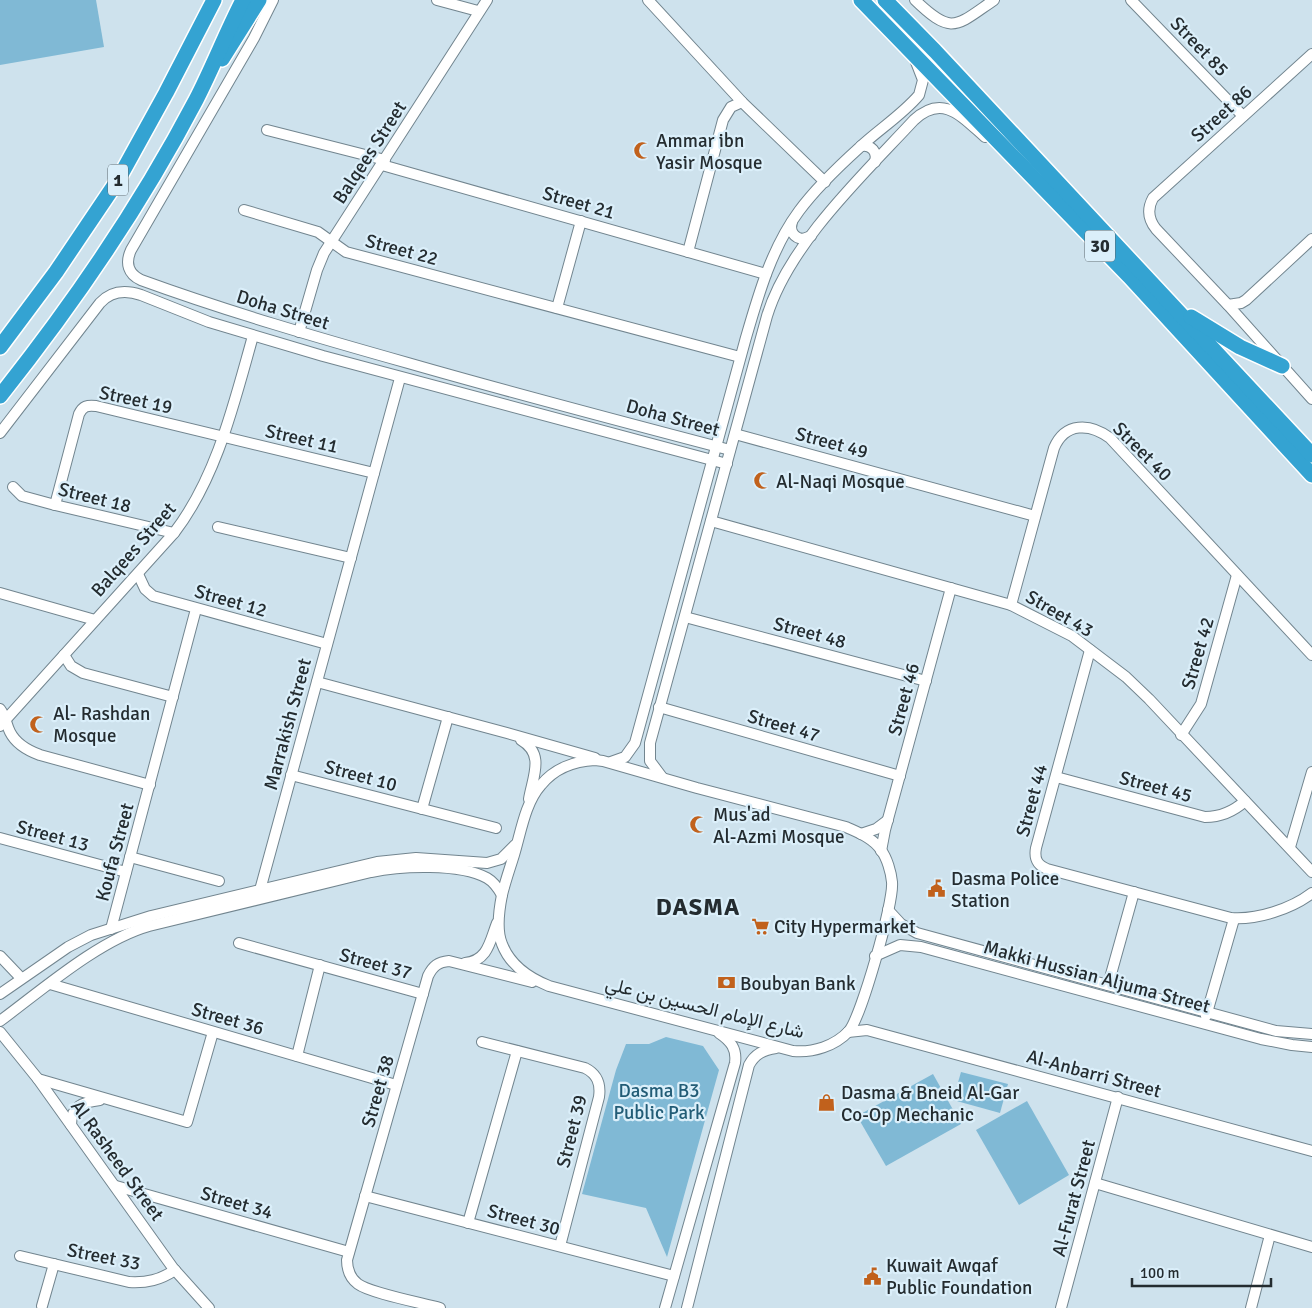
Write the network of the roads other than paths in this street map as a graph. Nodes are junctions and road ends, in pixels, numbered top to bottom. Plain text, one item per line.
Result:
1 (214, 0) edge
2 (243, 0) edge
3 (259, 0) edge
4 (273, 0) edge
5 (437, 0) edge
6 (487, 0) edge
7 (648, 0) edge
8 (862, 0) edge
9 (886, 0) edge
10 (915, 0) edge
11 (994, 0) edge
12 (1131, 0) edge
13 (478, 11) junction
14 (883, 21) junction
15 (1312, 54) edge
16 (197, 98) junction
17 (742, 102) junction
18 (1243, 116) junction
19 (267, 130) dead end
20 (861, 146) junction
21 (875, 162) junction
22 (384, 163) junction
23 (825, 182) junction
24 (1042, 185) junction
25 (244, 210) dead end
26 (581, 221) junction
27 (792, 222) junction
28 (811, 236) junction
29 (1312, 239) edge
30 (331, 242) junction
31 (688, 252) junction
32 (766, 274) junction
33 (1246, 300) junction
34 (203, 302) junction
35 (1228, 305) junction
36 (1174, 307) junction
37 (557, 308) junction
38 (194, 316) junction
39 (1242, 319) junction
40 (299, 332) junction
41 (253, 336) junction
42 (327, 340) junction
43 (0, 346) edge
44 (323, 356) junction
45 (740, 357) junction
46 (1282, 366) junction
47 (400, 378) junction
48 (0, 396) edge
49 (1312, 398) edge
50 (0, 433) edge
51 (735, 434) junction
52 (222, 437) junction
53 (716, 446) junction
54 (730, 450) junction
55 (1312, 455) edge
56 (712, 460) junction
57 (727, 464) junction
58 (374, 473) junction
59 (1312, 475) edge
60 (13, 487) dead end
61 (55, 505) junction
62 (1035, 516) junction
63 (711, 521) junction
64 (218, 526) dead end
65 (174, 534) junction
66 (351, 558) junction
67 (138, 574) junction
68 (1237, 575) junction
69 (951, 588) junction
70 (0, 594) edge
71 (1011, 605) junction
72 (196, 609) junction
73 (685, 617) junction
74 (95, 620) junction
75 (327, 644) junction
76 (1090, 650) junction
77 (64, 655) junction
78 (1312, 655) edge
79 (926, 681) junction
80 (316, 682) junction
81 (173, 697) junction
82 (659, 707) junction
83 (0, 710) edge
84 (448, 717) junction
85 (3, 723) edge
86 (507, 733) junction
87 (1182, 735) junction
88 (607, 762) junction
89 (1312, 772) edge
90 (291, 775) junction
91 (900, 776) junction
92 (1056, 777) junction
93 (663, 778) junction
94 (150, 785) junction
95 (1245, 801) junction
96 (422, 809) junction
97 (526, 811) junction
98 (888, 819) junction
99 (496, 828) dead end
100 (861, 834) junction
101 (0, 838) edge
102 (518, 842) junction
103 (1290, 847) junction
104 (882, 851) junction
105 (130, 857) junction
106 (126, 872) junction
107 (1312, 872) edge
108 (219, 881) dead end
109 (1134, 892) junction
110 (1312, 893) edge
111 (260, 894) junction
112 (502, 895) junction
113 (888, 910) junction
114 (500, 917) junction
115 (1234, 919) junction
116 (112, 928) junction
117 (82, 939) junction
118 (239, 943) dead end
119 (91, 954) junction
120 (0, 956) edge
121 (876, 956) junction
122 (460, 964) junction
123 (320, 965) junction
124 (21, 978) junction
125 (50, 984) junction
126 (1108, 984) junction
127 (549, 986) junction
128 (0, 994) edge
129 (423, 994) junction
130 (1208, 1012) junction
131 (858, 1014) junction
132 (0, 1021) edge
133 (1204, 1023) junction
134 (714, 1030) junction
135 (867, 1030) junction
136 (0, 1032) edge
137 (213, 1032) junction
138 (848, 1032) junction
139 (1312, 1034) edge
140 (482, 1042) dead end
141 (1312, 1046) edge
142 (780, 1048) junction
143 (517, 1050) junction
144 (297, 1056) junction
145 (38, 1080) junction
146 (396, 1085) junction
147 (1118, 1098) junction
148 (106, 1100) junction
149 (71, 1125) junction
150 (1312, 1151) edge
151 (1095, 1183) junction
152 (116, 1186) junction
153 (365, 1196) junction
154 (468, 1223) junction
155 (686, 1235) junction
156 (1270, 1236) junction
157 (704, 1240) junction
158 (560, 1246) junction
159 (1312, 1247) edge
160 (349, 1252) junction
161 (20, 1256) dead end
162 (54, 1264) junction
163 (175, 1270) junction
164 (674, 1276) junction
165 (42, 1306) dead end
166 (209, 1308) edge
167 (440, 1308) edge
168 (665, 1308) edge
169 (687, 1308) edge
170 (1062, 1308) edge
171 (1250, 1308) edge

1 - 43 highway, 1
2 - 16 highway, 1
3 - 16 highway
4 - 34 street, Doha Street
5 - 13 street
6 - 13 street, Balqees Street
7 - 17 street
8 - 14 highway, 30
9 - 36 highway, 30
10 - 11 street
12 - 18 street, Street 85
13 - 22 street, Balqees Street
14 - 20 street
14 - 24 highway, 30
15 - 18 street, Street 86
16 - 48 highway, 1
17 - 23 street
17 - 31 street
18 - 35 street, Street 86
19 - 22 street, Street 21
20 - 21 street
20 - 23 street
21 - 24 street
21 - 28 street
22 - 26 street, Street 21
22 - 30 street, Balqees Street
23 - 27 street
24 - 59 highway, 30
25 - 30 street, Street 22
26 - 31 street, Street 21
26 - 37 street
27 - 28 street
27 - 32 street
28 - 51 street
29 - 33 street
30 - 37 street, Street 22
30 - 40 street, Balqees Street
31 - 32 street, Street 21
32 - 45 street
33 - 35 street
33 - 39 street
34 - 38 street
34 - 40 street, Doha Street
35 - 39 street
36 - 46 highway
36 - 55 highway, 30
37 - 45 street, Street 22
38 - 41 street, Doha Street
38 - 50 street, Doha Street
39 - 46 street
40 - 42 street, Doha Street
41 - 44 street, Doha Street
41 - 52 street, Balqees Street
42 - 44 street
42 - 53 street, Doha Street
44 - 47 street, Doha Street
45 - 53 street
46 - 49 street
47 - 56 street, Doha Street
47 - 58 street, Marrakish Street
51 - 54 street
51 - 62 street, Street 49
52 - 58 street, Street 11
52 - 61 street, Street 19
52 - 65 street, Balqees Street
53 - 54 street, Doha Street
53 - 56 street
54 - 57 street
56 - 57 street, Doha Street
56 - 88 street
57 - 63 street
58 - 66 street, Marrakish Street
60 - 61 street, Street 18
61 - 65 street, Street 18
62 - 68 street, Street 40
62 - 71 street, Street 40
63 - 69 street, Street 43
63 - 73 street
64 - 66 street
65 - 67 street, Balqees Street
66 - 75 street, Marrakish Street
67 - 72 street, Street 12
67 - 74 street, Balqees Street
68 - 78 street, Street 40
68 - 87 street, Street 42
69 - 71 street, Street 43
69 - 79 street, Street 46
70 - 74 street
71 - 76 street, Street 43
72 - 75 street, Street 12
72 - 81 street, Koufa Street
73 - 79 street, Street 48
73 - 82 street
74 - 77 street, Balqees Street
75 - 80 street, Marrakish Street
76 - 87 street, Street 43
76 - 92 street, Street 44
77 - 81 street
77 - 85 street, Balqees Street
79 - 91 street, Street 46
80 - 84 street
80 - 90 street, Marrakish Street
81 - 94 street, Koufa Street
82 - 91 street, Street 47
82 - 93 street
83 - 85 street, Koufa Street
84 - 86 street
84 - 96 street
85 - 94 street, Koufa Street
86 - 88 street
86 - 97 street
87 - 95 street, Street 43
88 - 93 street, شارع الإمام الحسين بن علي
88 - 97 street, شارع الإمام الحسين بن علي
89 - 103 street
90 - 96 street, Street 10
90 - 111 street, Marrakish Street
91 - 98 street, Street 46
92 - 95 street, Street 45
92 - 109 street, Street 44
93 - 100 street, شارع الإمام الحسين بن علي
94 - 105 street, Koufa Street
95 - 103 street, Street 43
96 - 99 street, Street 10
97 - 102 street, شارع الإمام الحسين بن علي
98 - 100 street
98 - 104 street, Street 46
100 - 104 street, شارع الإمام الحسين بن علي
101 - 106 street, Street 13
102 - 111 street
102 - 112 street, شارع الإمام الحسين بن علي
103 - 107 street, Street 43
104 - 113 street, شارع الإمام الحسين بن علي
105 - 106 street, Koufa Street
105 - 108 street
106 - 116 street, Koufa Street
109 - 115 street, Street 44
109 - 126 street
110 - 115 street, Street 44
111 - 112 street
111 - 116 street
111 - 119 street
112 - 114 street, شارع الإمام الحسين بن علي
113 - 121 street, شارع الإمام الحسين بن علي
113 - 126 street, Makki Hussian Aljuma Street
114 - 122 street, Street 38
114 - 127 street, شارع الإمام الحسين بن علي
115 - 130 street
116 - 117 street
117 - 119 street
117 - 124 street
118 - 123 street, Street 37
119 - 125 street
120 - 124 street
121 - 131 street, شارع الإمام الحسين بن علي
121 - 133 street, Makki Hussian Aljuma Street
122 - 127 street, Street 38
122 - 129 street, Street 38
123 - 129 street, Street 37
123 - 144 street, Street 37
124 - 128 street
125 - 132 street
125 - 137 street, Street 36
126 - 130 street, Makki Hussian Aljuma Street
127 - 134 street, شارع الإمام الحسين بن علي
129 - 146 street, Street 38
130 - 133 street
130 - 139 street, Makki Hussian Aljuma Street
131 - 135 street
131 - 138 street, شارع الإمام الحسين بن علي
133 - 141 street, Makki Hussian Aljuma Street
134 - 142 street, شارع الإمام الحسين بن علي
134 - 155 street
135 - 138 street, Al-Anbarri Street
135 - 147 street, Al-Anbarri Street
136 - 145 street, Al Rasheed Street
137 - 144 street, Street 36
137 - 148 street
138 - 142 street, شارع الإمام الحسين بن علي
140 - 143 street, Street 39
142 - 157 street
143 - 154 street
143 - 158 street, Street 39
144 - 146 street, Street 36
145 - 148 street
145 - 149 street, Al Rasheed Street
146 - 153 street, Street 38
147 - 150 street, Al-Anbarri Street
147 - 151 street, Al-Furat Street
148 - 149 street
149 - 152 street, Al Rasheed Street
151 - 156 street
151 - 170 street, Al-Furat Street
152 - 160 street, Street 34
152 - 163 street, Al Rasheed Street
153 - 154 street, Street 30
153 - 160 street, Street 38
154 - 158 street, Street 30
155 - 157 street
155 - 164 street
156 - 159 street
156 - 171 street
157 - 169 street
158 - 164 street, Street 30
160 - 167 street
161 - 162 street, Street 33
162 - 163 street, Street 33
162 - 165 street, Street 33
163 - 166 street, Al Rasheed Street
164 - 168 street

